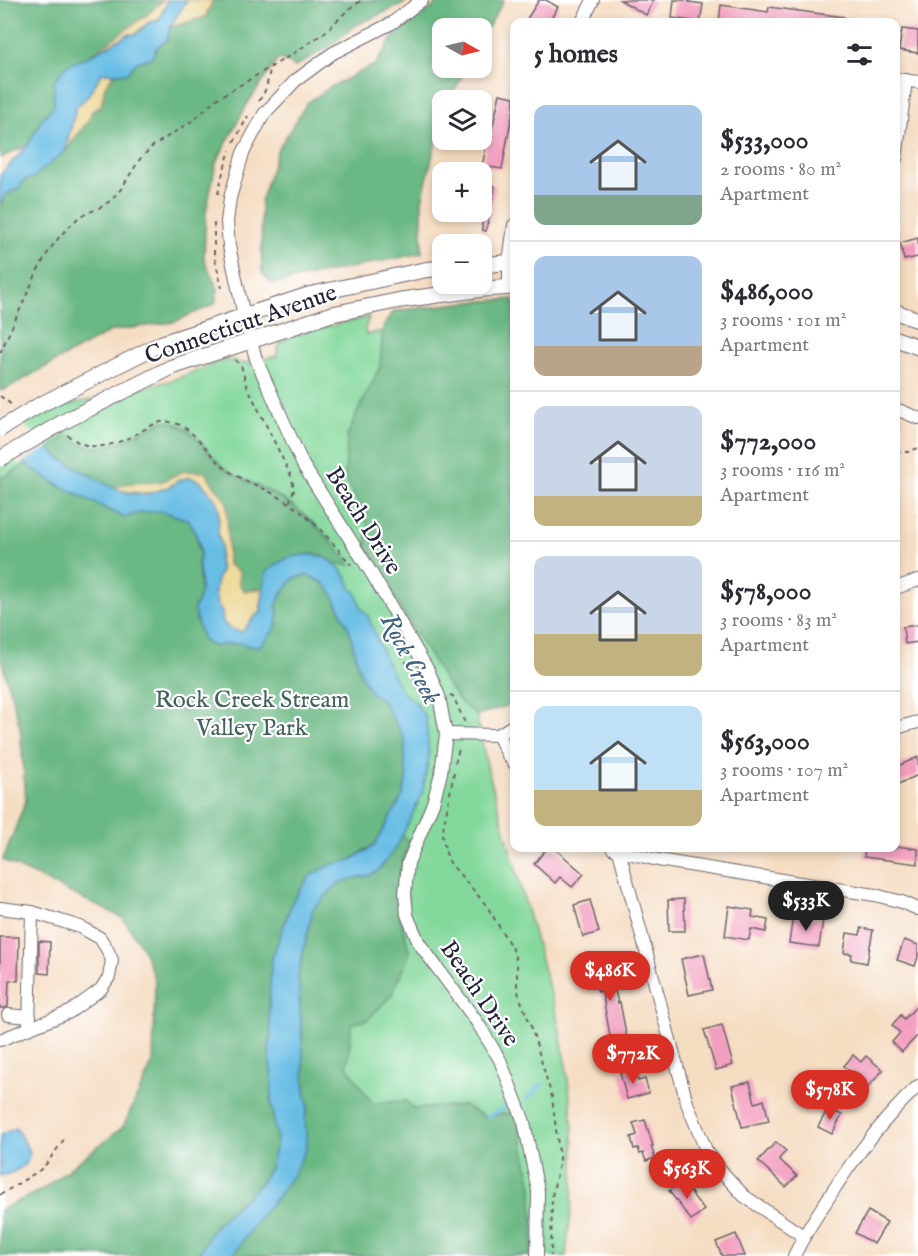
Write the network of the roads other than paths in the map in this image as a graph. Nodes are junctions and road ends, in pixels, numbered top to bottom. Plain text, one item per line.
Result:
1 (422, 0) edge
2 (593, 0) edge
3 (584, 18) edge
4 (907, 80) edge
5 (900, 130) edge
6 (510, 262) edge
7 (492, 264) edge
8 (432, 270) edge
9 (510, 287) edge
10 (900, 313) edge
11 (244, 316) junction
12 (918, 320) edge
13 (251, 341) junction
14 (900, 341) edge
15 (918, 348) edge
16 (900, 411) edge
17 (918, 418) edge
18 (0, 429) edge
19 (0, 459) edge
20 (918, 580) edge
21 (900, 587) edge
22 (918, 722) edge
23 (900, 727) edge
24 (510, 728) edge
25 (446, 734) junction
26 (498, 735) junction
27 (510, 759) edge
28 (617, 852) edge
29 (627, 852) edge
30 (0, 908) edge
31 (918, 909) edge
32 (32, 912) junction
33 (8, 1015) dead end
34 (30, 1023) junction
35 (0, 1040) edge
36 (918, 1086) edge
37 (803, 1236) junction
38 (537, 1256) edge
39 (794, 1256) edge

1 - 11 street, Beach Drive
2 - 3 street
4 - 5 street
6 - 7 main road
8 - 11 main road, Connecticut Avenue
9 - 13 main road, Connecticut Avenue
10 - 12 main road
11 - 13 street, Beach Drive
11 - 18 main road, Connecticut Avenue, bridge
13 - 19 main road, Connecticut Avenue, bridge
13 - 25 street, Beach Drive
14 - 15 main road
16 - 17 street
20 - 21 street
22 - 23 street
24 - 26 street
25 - 26 street
25 - 38 street, Beach Drive
26 - 27 street
28 - 37 street
29 - 31 street
30 - 32 street
32 - 34 street
32 - 34 street
33 - 34 street
34 - 35 street
36 - 37 street
37 - 39 street

